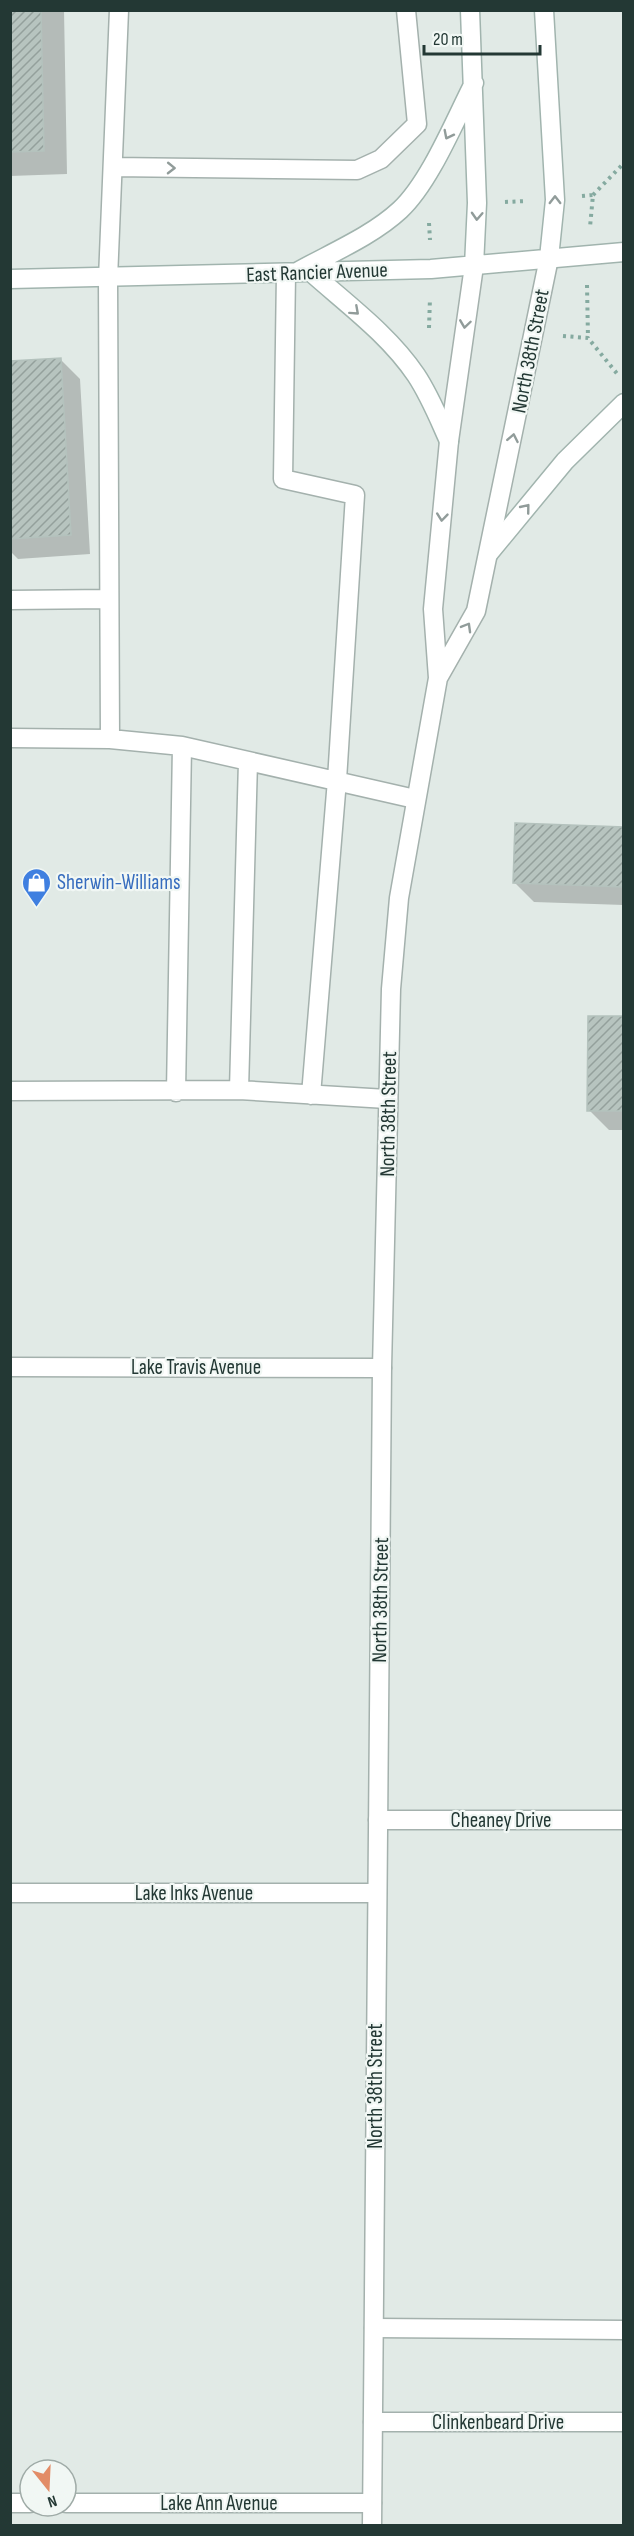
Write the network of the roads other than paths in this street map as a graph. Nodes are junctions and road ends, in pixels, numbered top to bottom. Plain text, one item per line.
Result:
1 (119, 10) edge
2 (406, 10) edge
3 (470, 10) edge
4 (544, 10) edge
5 (474, 82) junction
6 (113, 167) junction
7 (624, 252) edge
8 (549, 258) junction
9 (474, 266) junction
10 (297, 273) junction
11 (10, 279) edge
12 (108, 279) junction
13 (624, 403) edge
14 (449, 441) junction
15 (489, 553) junction
16 (109, 599) junction
17 (10, 600) edge
18 (438, 678) junction
19 (10, 738) edge
20 (110, 739) junction
21 (182, 746) junction
22 (248, 761) junction
23 (337, 780) junction
24 (415, 800) junction
25 (239, 1090) junction
26 (10, 1091) edge
27 (176, 1092) junction
28 (311, 1095) junction
29 (387, 1099) junction
30 (10, 1366) edge
31 (382, 1368) junction
32 (378, 1820) junction
33 (624, 1820) edge
34 (10, 1893) edge
35 (377, 1893) junction
36 (374, 2328) junction
37 (624, 2330) edge
38 (373, 2422) junction
39 (624, 2422) edge
40 (78, 2503) edge
41 (372, 2503) junction
42 (372, 2526) edge

1 - 6 street
6 -> 2 street
3 - 5 street, North 38th Street
8 -> 4 street, North 38th Street
5 -> 9 street, North 38th Street
5 -> 10 street
6 - 12 street
7 - 8 street, East Rancier Avenue
8 - 9 street, East Rancier Avenue
15 -> 8 street, North 38th Street
9 - 10 street, East Rancier Avenue
9 -> 14 street, North 38th Street
10 - 12 street, East Rancier Avenue
10 -> 14 street
10 - 23 street
11 - 12 street, East Rancier Avenue
12 - 16 street
15 -> 13 street
14 -> 18 street, North 38th Street
18 -> 15 street, North 38th Street
16 - 17 street
16 - 20 street
18 - 24 street, North 38th Street
19 - 20 street
20 - 21 street
21 - 22 street
21 - 27 street
22 - 23 street
22 - 25 street
23 - 24 street
23 - 28 street
24 - 29 street, North 38th Street
25 - 27 street
25 - 28 street
26 - 27 street
28 - 29 street
29 - 31 street, North 38th Street
30 - 31 street, Lake Travis Avenue
31 - 32 street, North 38th Street
32 - 33 street, Cheaney Drive
32 - 35 street, North 38th Street
34 - 35 street, Lake Inks Avenue
35 - 36 street, North 38th Street
36 - 37 street
36 - 38 street, North 38th Street
38 - 39 street, Clinkenbeard Drive
38 - 41 street, North 38th Street
40 - 41 street, Lake Ann Avenue
41 - 42 street, North 38th Street

